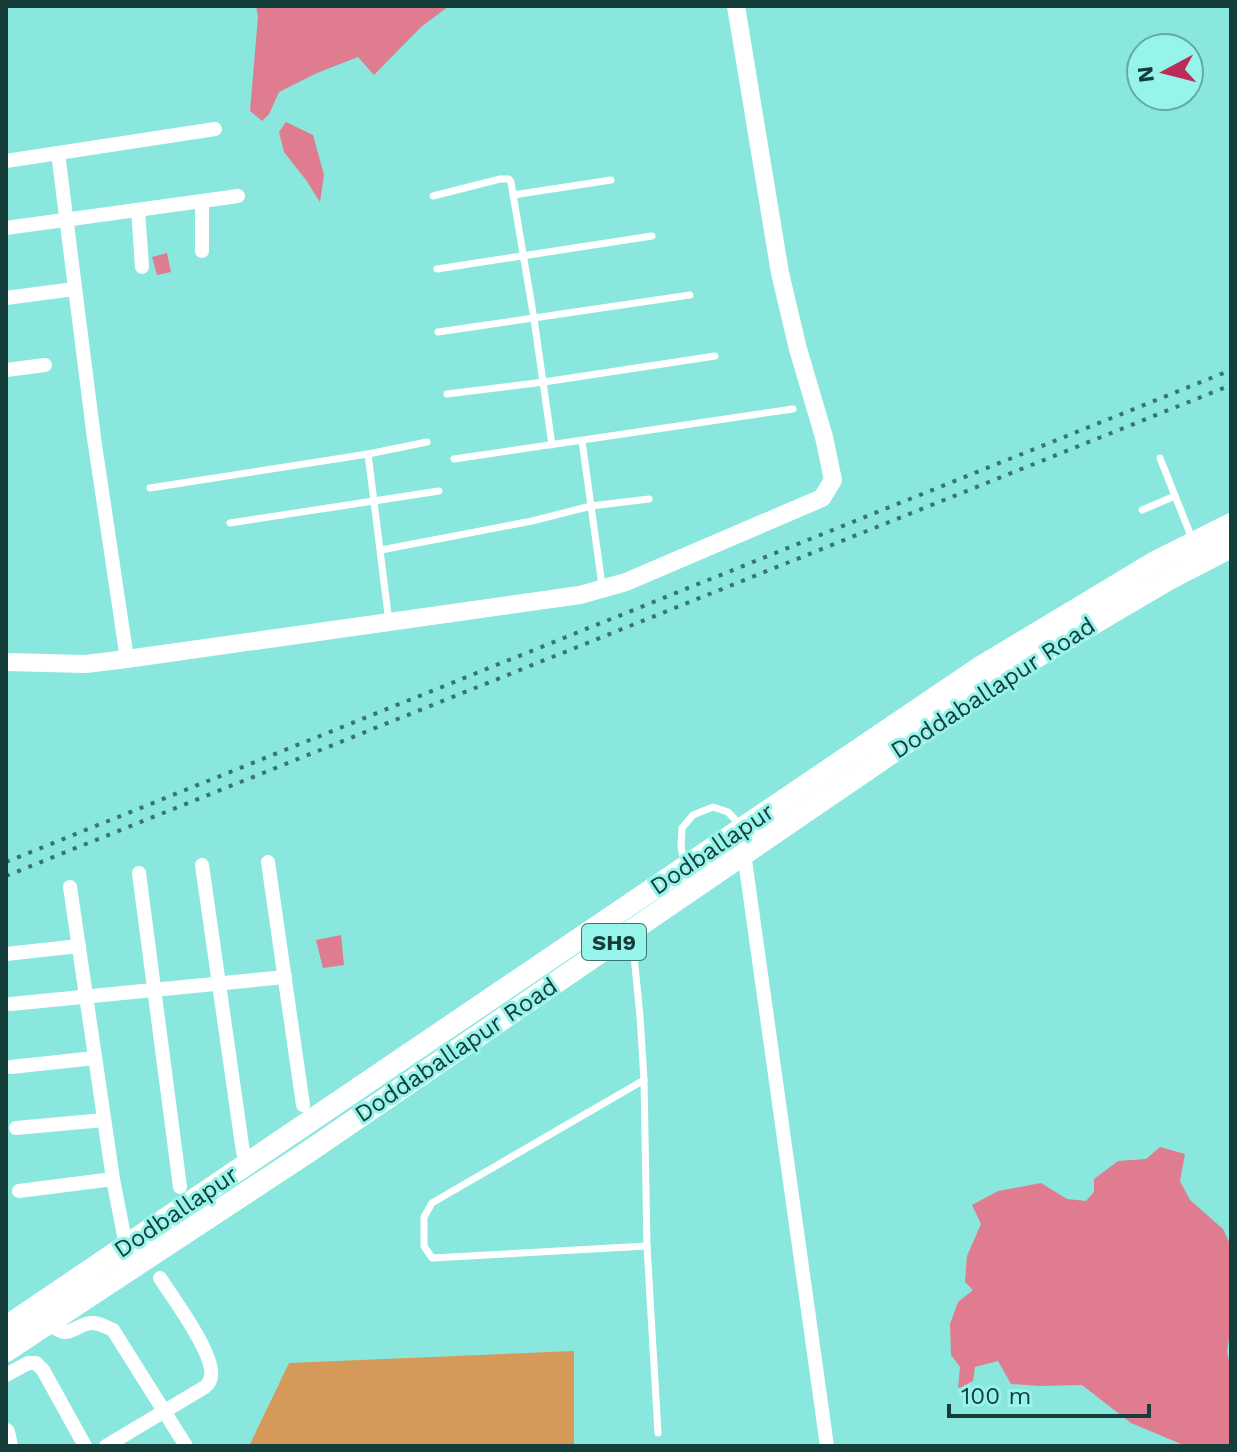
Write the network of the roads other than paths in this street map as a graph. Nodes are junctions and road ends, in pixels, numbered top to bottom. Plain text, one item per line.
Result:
1 (736, 6) edge
2 (215, 129) dead end
3 (58, 153) junction
4 (6, 161) edge
5 (611, 180) dead end
6 (513, 195) junction
7 (238, 196) dead end
8 (433, 196) dead end
9 (202, 201) junction
10 (138, 210) junction
11 (68, 219) junction
12 (6, 228) edge
13 (652, 236) dead end
14 (202, 251) dead end
15 (524, 255) junction
16 (142, 267) dead end
17 (437, 269) dead end
18 (74, 289) junction
19 (690, 295) dead end
20 (6, 298) edge
21 (534, 319) junction
22 (438, 332) dead end
23 (715, 356) dead end
24 (45, 365) dead end
25 (6, 370) edge
26 (544, 382) junction
27 (447, 394) dead end
28 (793, 409) dead end
29 (582, 441) junction
30 (427, 442) dead end
31 (552, 445) junction
32 (368, 454) junction
33 (1160, 458) dead end
34 (454, 459) dead end
35 (150, 488) dead end
36 (439, 491) dead end
37 (1175, 496) junction
38 (649, 499) dead end
39 (374, 500) junction
40 (591, 506) junction
41 (1142, 510) dead end
42 (230, 523) dead end
43 (1231, 524) edge
44 (1193, 543) junction
45 (1231, 547) edge
46 (381, 550) junction
47 (603, 589) junction
48 (389, 622) junction
49 (127, 659) junction
50 (6, 662) edge
51 (743, 828) junction
52 (744, 853) junction
53 (268, 862) dead end
54 (202, 865) dead end
55 (685, 868) junction
56 (139, 873) dead end
57 (70, 887) dead end
58 (631, 930) junction
59 (79, 946) junction
60 (6, 954) edge
61 (285, 977) junction
62 (219, 984) junction
63 (154, 990) junction
64 (86, 997) junction
65 (11, 1004) dead end
66 (95, 1058) junction
67 (11, 1067) dead end
68 (644, 1080) junction
69 (303, 1105) dead end
70 (104, 1120) junction
71 (16, 1128) dead end
72 (243, 1152) dead end
73 (113, 1179) junction
74 (180, 1187) dead end
75 (19, 1191) dead end
76 (126, 1246) junction
77 (647, 1246) junction
78 (160, 1278) dead end
79 (49, 1323) junction
80 (6, 1327) edge
81 (6, 1351) edge
82 (6, 1375) edge
83 (163, 1411) junction
84 (6, 1432) edge
85 (658, 1433) dead end
86 (9, 1446) edge
87 (85, 1446) edge
88 (106, 1446) edge
89 (186, 1446) edge
90 (827, 1446) edge

1 - 47 street
2 - 3 street
3 - 4 street
3 - 11 street
5 - 6 lane
6 - 8 lane
6 - 15 lane
7 - 9 street
9 - 10 street
9 - 14 street
10 - 11 street
10 - 16 street
11 - 12 street
11 - 18 street
13 - 15 lane
15 - 17 lane
15 - 21 lane
18 - 20 street
18 - 49 street
19 - 21 lane
21 - 22 lane
21 - 26 lane
23 - 26 lane
24 - 25 street
26 - 27 lane
26 - 31 lane
28 - 29 lane
29 - 31 lane
29 - 40 lane
30 - 32 lane
31 - 34 lane
32 - 35 lane
32 - 39 lane
33 - 37 lane
36 - 39 lane
37 - 41 lane
37 - 44 lane
38 - 40 lane
39 - 42 lane
39 - 46 lane
40 - 46 lane
40 - 47 lane
43 - 44 main road, Dodballapur / SH9
44 - 51 main road, Dodballapur / SH9
45 - 52 main road, Doddaballapur Road / SH9
46 - 48 lane
47 - 48 street
48 - 49 street
49 - 50 street
51 - 55 main road, Dodballapur / SH9
51 - 55 lane
52 - 58 main road, Doddaballapur Road / SH9
52 - 90 street
53 - 61 street
54 - 62 street
55 - 76 main road, Dodballapur / SH9
56 - 63 street
57 - 59 street
58 - 68 lane
58 - 79 main road, Doddaballapur Road / SH9
59 - 60 street
59 - 64 street
61 - 62 street
61 - 69 street
62 - 63 street
62 - 72 street
63 - 64 street
63 - 74 street
64 - 65 street
64 - 66 street
66 - 67 street
66 - 70 street
68 - 77 lane
68 - 77 lane
70 - 71 street
70 - 73 street
73 - 75 street
73 - 76 street
76 - 80 main road, Dodballapur / SH9
77 - 85 lane
78 - 83 street
79 - 81 main road, Doddaballapur Road / SH9
79 - 83 street
82 - 87 street
83 - 88 street
83 - 89 street
84 - 86 street

